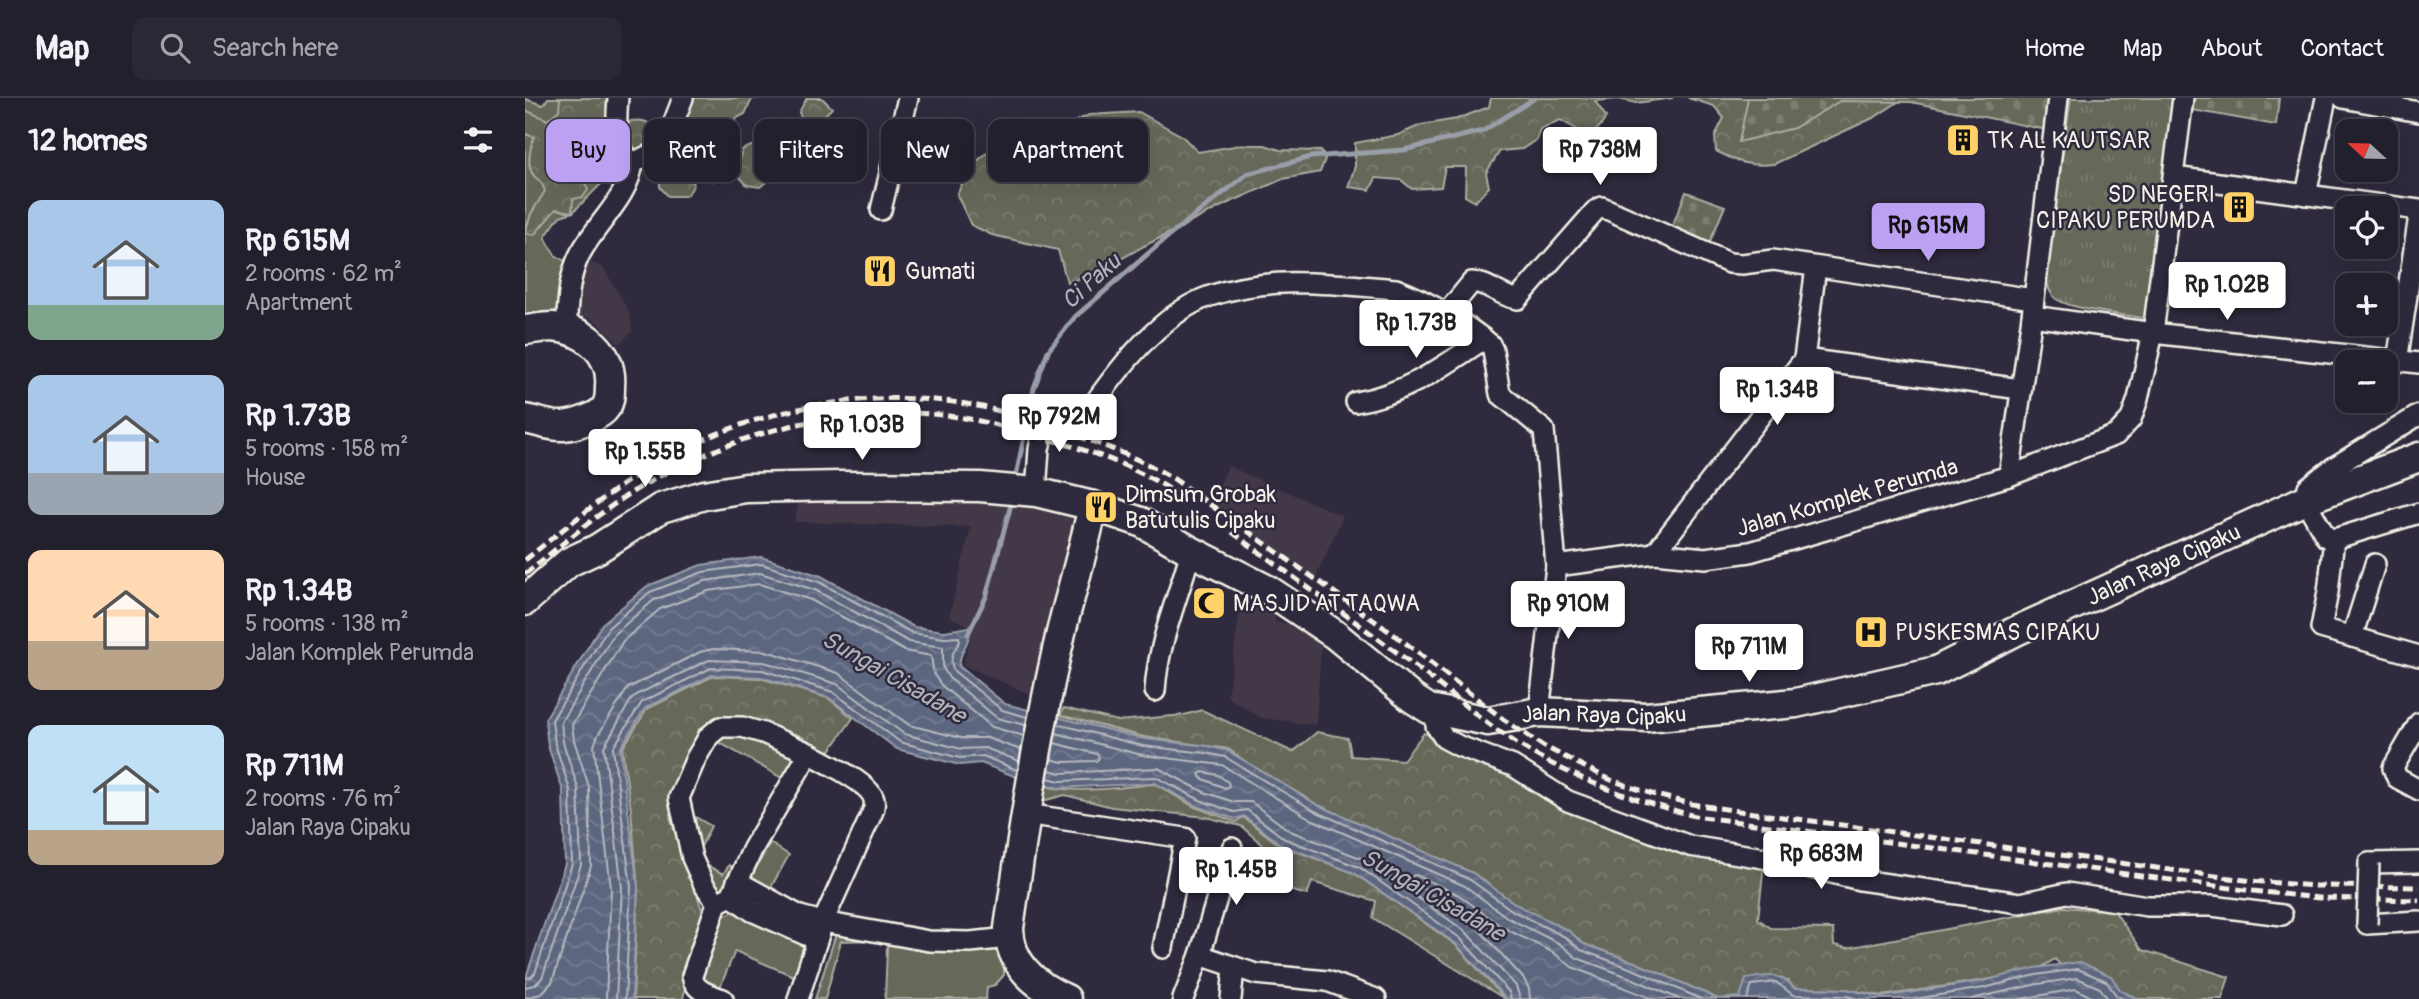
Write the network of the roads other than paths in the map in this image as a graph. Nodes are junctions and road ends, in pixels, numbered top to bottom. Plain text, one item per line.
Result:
1 (618, 98) edge
2 (683, 98) edge
3 (908, 98) edge
4 (2058, 98) edge
5 (2183, 98) edge
6 (2326, 98) edge
7 (2343, 98) edge
8 (2419, 112) edge
9 (633, 163) junction
10 (2174, 177) junction
11 (2306, 195) junction
12 (881, 210) dead end
13 (2419, 210) edge
14 (2419, 216) edge
15 (1816, 267) junction
16 (2032, 308) junction
17 (1445, 315) junction
18 (525, 330) edge
19 (566, 330) junction
20 (2153, 333) junction
21 (1484, 340) junction
22 (2398, 350) edge
23 (2335, 355) edge
24 (1804, 359) junction
25 (2398, 362) edge
26 (2419, 363) edge
27 (2020, 389) junction
28 (1356, 402) dead end
29 (2419, 415) edge
30 (525, 419) edge
31 (2419, 457) edge
32 (2009, 476) junction
33 (1036, 492) junction
34 (2305, 500) junction
35 (1093, 506) junction
36 (2419, 513) edge
37 (2333, 539) junction
38 (1191, 551) junction
39 (1655, 553) junction
40 (2375, 564) dead end
41 (1556, 566) junction
42 (525, 601) edge
43 (2352, 637) junction
44 (2419, 656) edge
45 (1155, 691) dead end
46 (1437, 712) junction
47 (1539, 712) junction
48 (2419, 723) edge
49 (809, 753) junction
50 (2419, 790) edge
51 (1028, 803) junction
52 (1232, 848) dead end
53 (2419, 862) edge
54 (728, 893) junction
55 (2281, 915) dead end
56 (2419, 921) edge
57 (820, 931) junction
58 (1009, 939) junction
59 (1163, 948) dead end
60 (1200, 955) junction
61 (1234, 967) junction
62 (723, 999) edge
63 (798, 999) edge
64 (1066, 999) edge
65 (1183, 999) edge
66 (1230, 999) edge
67 (1376, 999) edge

1 - 9 street
2 - 9 street
3 - 12 street
4 - 16 street
5 - 10 street
6 - 11 street
7 - 8 street
9 - 19 street
10 - 11 street
10 - 20 street
11 - 13 street
14 - 22 street
15 - 16 street
15 - 17 street
15 - 24 street
16 - 20 street
16 - 27 street
17 - 21 street
17 - 33 street
18 - 19 street
19 - 30 street
20 - 23 street
20 - 32 street, Jalan Komplek Perumda
21 - 28 street
21 - 41 street
24 - 27 street
24 - 39 street
25 - 26 street
27 - 32 street
29 - 34 street
31 - 34 street, Jalan Raya Cipaku
32 - 39 street, Jalan Komplek Perumda
33 - 35 street, Jalan Raya Cipaku
33 - 42 street, Jalan Raya Cipaku
34 - 37 street
34 - 47 street, Jalan Raya Cipaku
35 - 38 street, Jalan Raya Cipaku
35 - 51 street
36 - 37 street
37 - 43 street
38 - 45 street
38 - 46 street, Jalan Raya Cipaku
39 - 41 street, Jalan Komplek Perumda
40 - 43 street
41 - 47 street
43 - 44 street
46 - 47 street, Jalan Raya Cipaku
46 - 55 street
48 - 50 street
49 - 54 street
49 - 54 street
49 - 57 street
51 - 58 street
51 - 59 street
52 - 60 street
53 - 56 street, bridge
54 - 57 street
54 - 62 street
57 - 58 street
57 - 63 street
58 - 64 street
60 - 61 street
60 - 65 street
61 - 66 street
61 - 67 street

